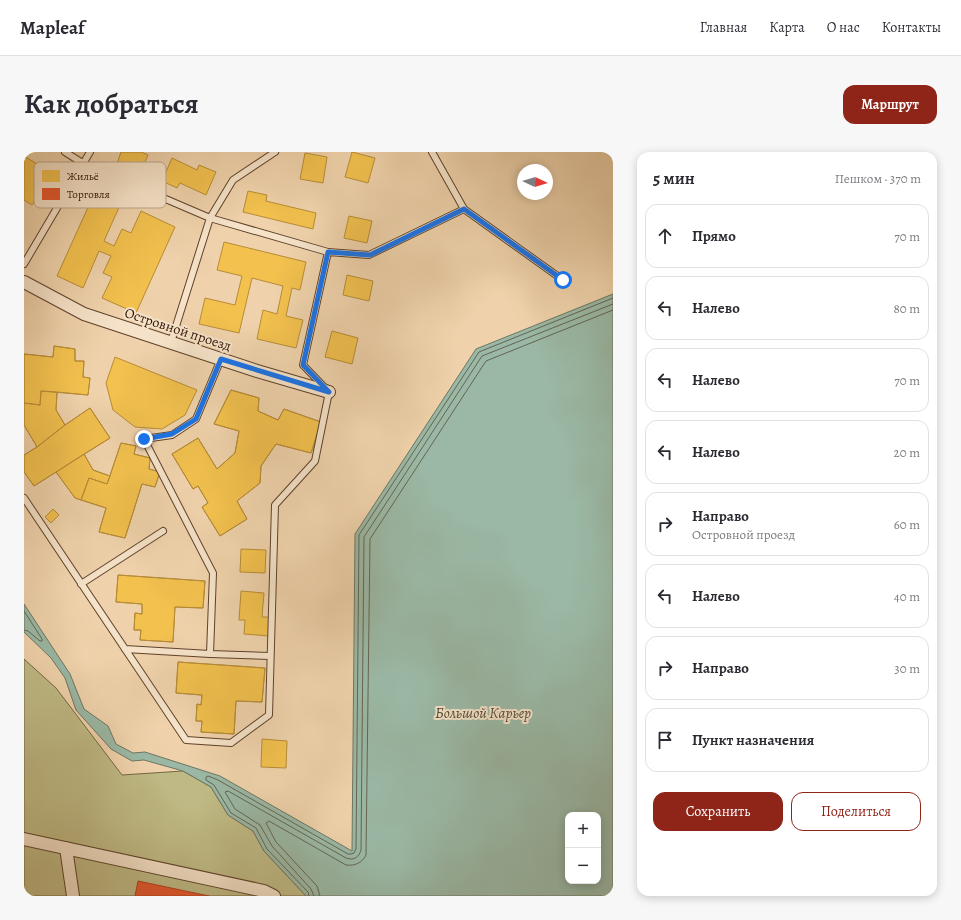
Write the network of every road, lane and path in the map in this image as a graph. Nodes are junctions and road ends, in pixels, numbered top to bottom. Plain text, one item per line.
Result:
1 (65, 152) edge
2 (90, 152) edge
3 (275, 152) edge
4 (432, 152) edge
5 (81, 162) edge
6 (85, 162) edge
7 (166, 199) edge
8 (58, 208) edge
9 (464, 209) junction
10 (210, 218) junction
11 (328, 252) junction
12 (24, 264) edge
13 (563, 280) dead end
14 (24, 282) edge
15 (171, 342) junction
16 (221, 359) junction
17 (329, 392) junction
18 (24, 498) edge
19 (164, 531) dead end
20 (81, 584) junction
21 (125, 649) junction
22 (210, 654) junction
23 (270, 656) junction
24 (24, 839) edge
25 (66, 848) junction
26 (73, 896) edge
27 (274, 896) edge

1 - 5 lane
2 - 6 lane
3 - 10 lane
4 - 9 lane
7 - 10 lane
8 - 12 lane
9 - 11 lane
9 - 13 lane
10 - 11 lane
10 - 15 lane
11 - 17 lane
14 - 15 street, Островной проезд
15 - 16 street, Островной проезд
16 - 17 street, Островной проезд
16 - 22 lane
17 - 23 lane
18 - 20 lane
19 - 20 lane
20 - 21 lane
21 - 22 lane
21 - 23 lane
22 - 23 lane
24 - 25 street
25 - 26 street
25 - 27 street

